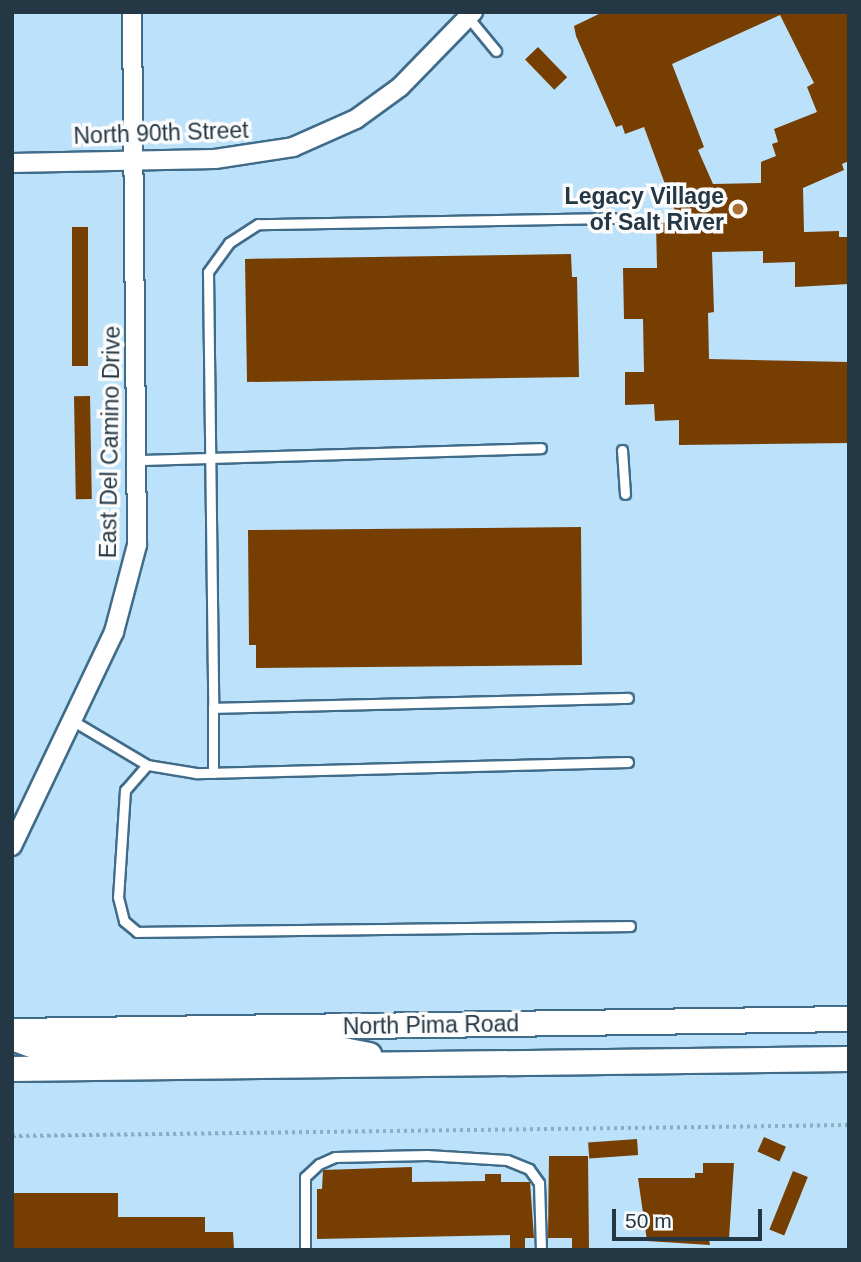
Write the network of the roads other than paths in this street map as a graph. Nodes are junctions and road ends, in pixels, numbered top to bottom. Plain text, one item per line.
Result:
1 (132, 12) edge
2 (471, 15) edge
3 (496, 51) dead end
4 (134, 160) junction
5 (12, 163) edge
6 (614, 218) dead end
7 (541, 448) dead end
8 (622, 450) dead end
9 (210, 458) junction
10 (138, 460) junction
11 (625, 494) dead end
12 (628, 698) dead end
13 (213, 708) junction
14 (73, 721) junction
15 (628, 762) dead end
16 (147, 765) junction
17 (213, 773) junction
18 (12, 846) edge
19 (630, 926) dead end
20 (849, 1019) edge
21 (12, 1031) edge
22 (12, 1038) edge
23 (849, 1059) edge
24 (413, 1064) junction
25 (12, 1069) edge
26 (305, 1250) edge
27 (541, 1250) edge

1 - 4 street, East Del Camino Drive
2 - 3 lane
2 - 4 street, North 90th Street
4 - 5 street, North 90th Street
4 - 10 street, East Del Camino Drive
6 - 9 lane
7 - 9 lane
8 - 11 lane
9 - 10 lane
9 - 13 lane
10 - 14 street, East Del Camino Drive
12 - 13 lane
13 - 17 lane
14 - 16 lane
14 - 18 street, East Del Camino Drive
15 - 17 lane
16 - 17 lane
16 - 19 lane
20 - 21 main road, North Pima Road
22 - 24 main road
23 - 24 main road, North Pima Road
24 - 25 main road, North Pima Road
26 - 27 lane

